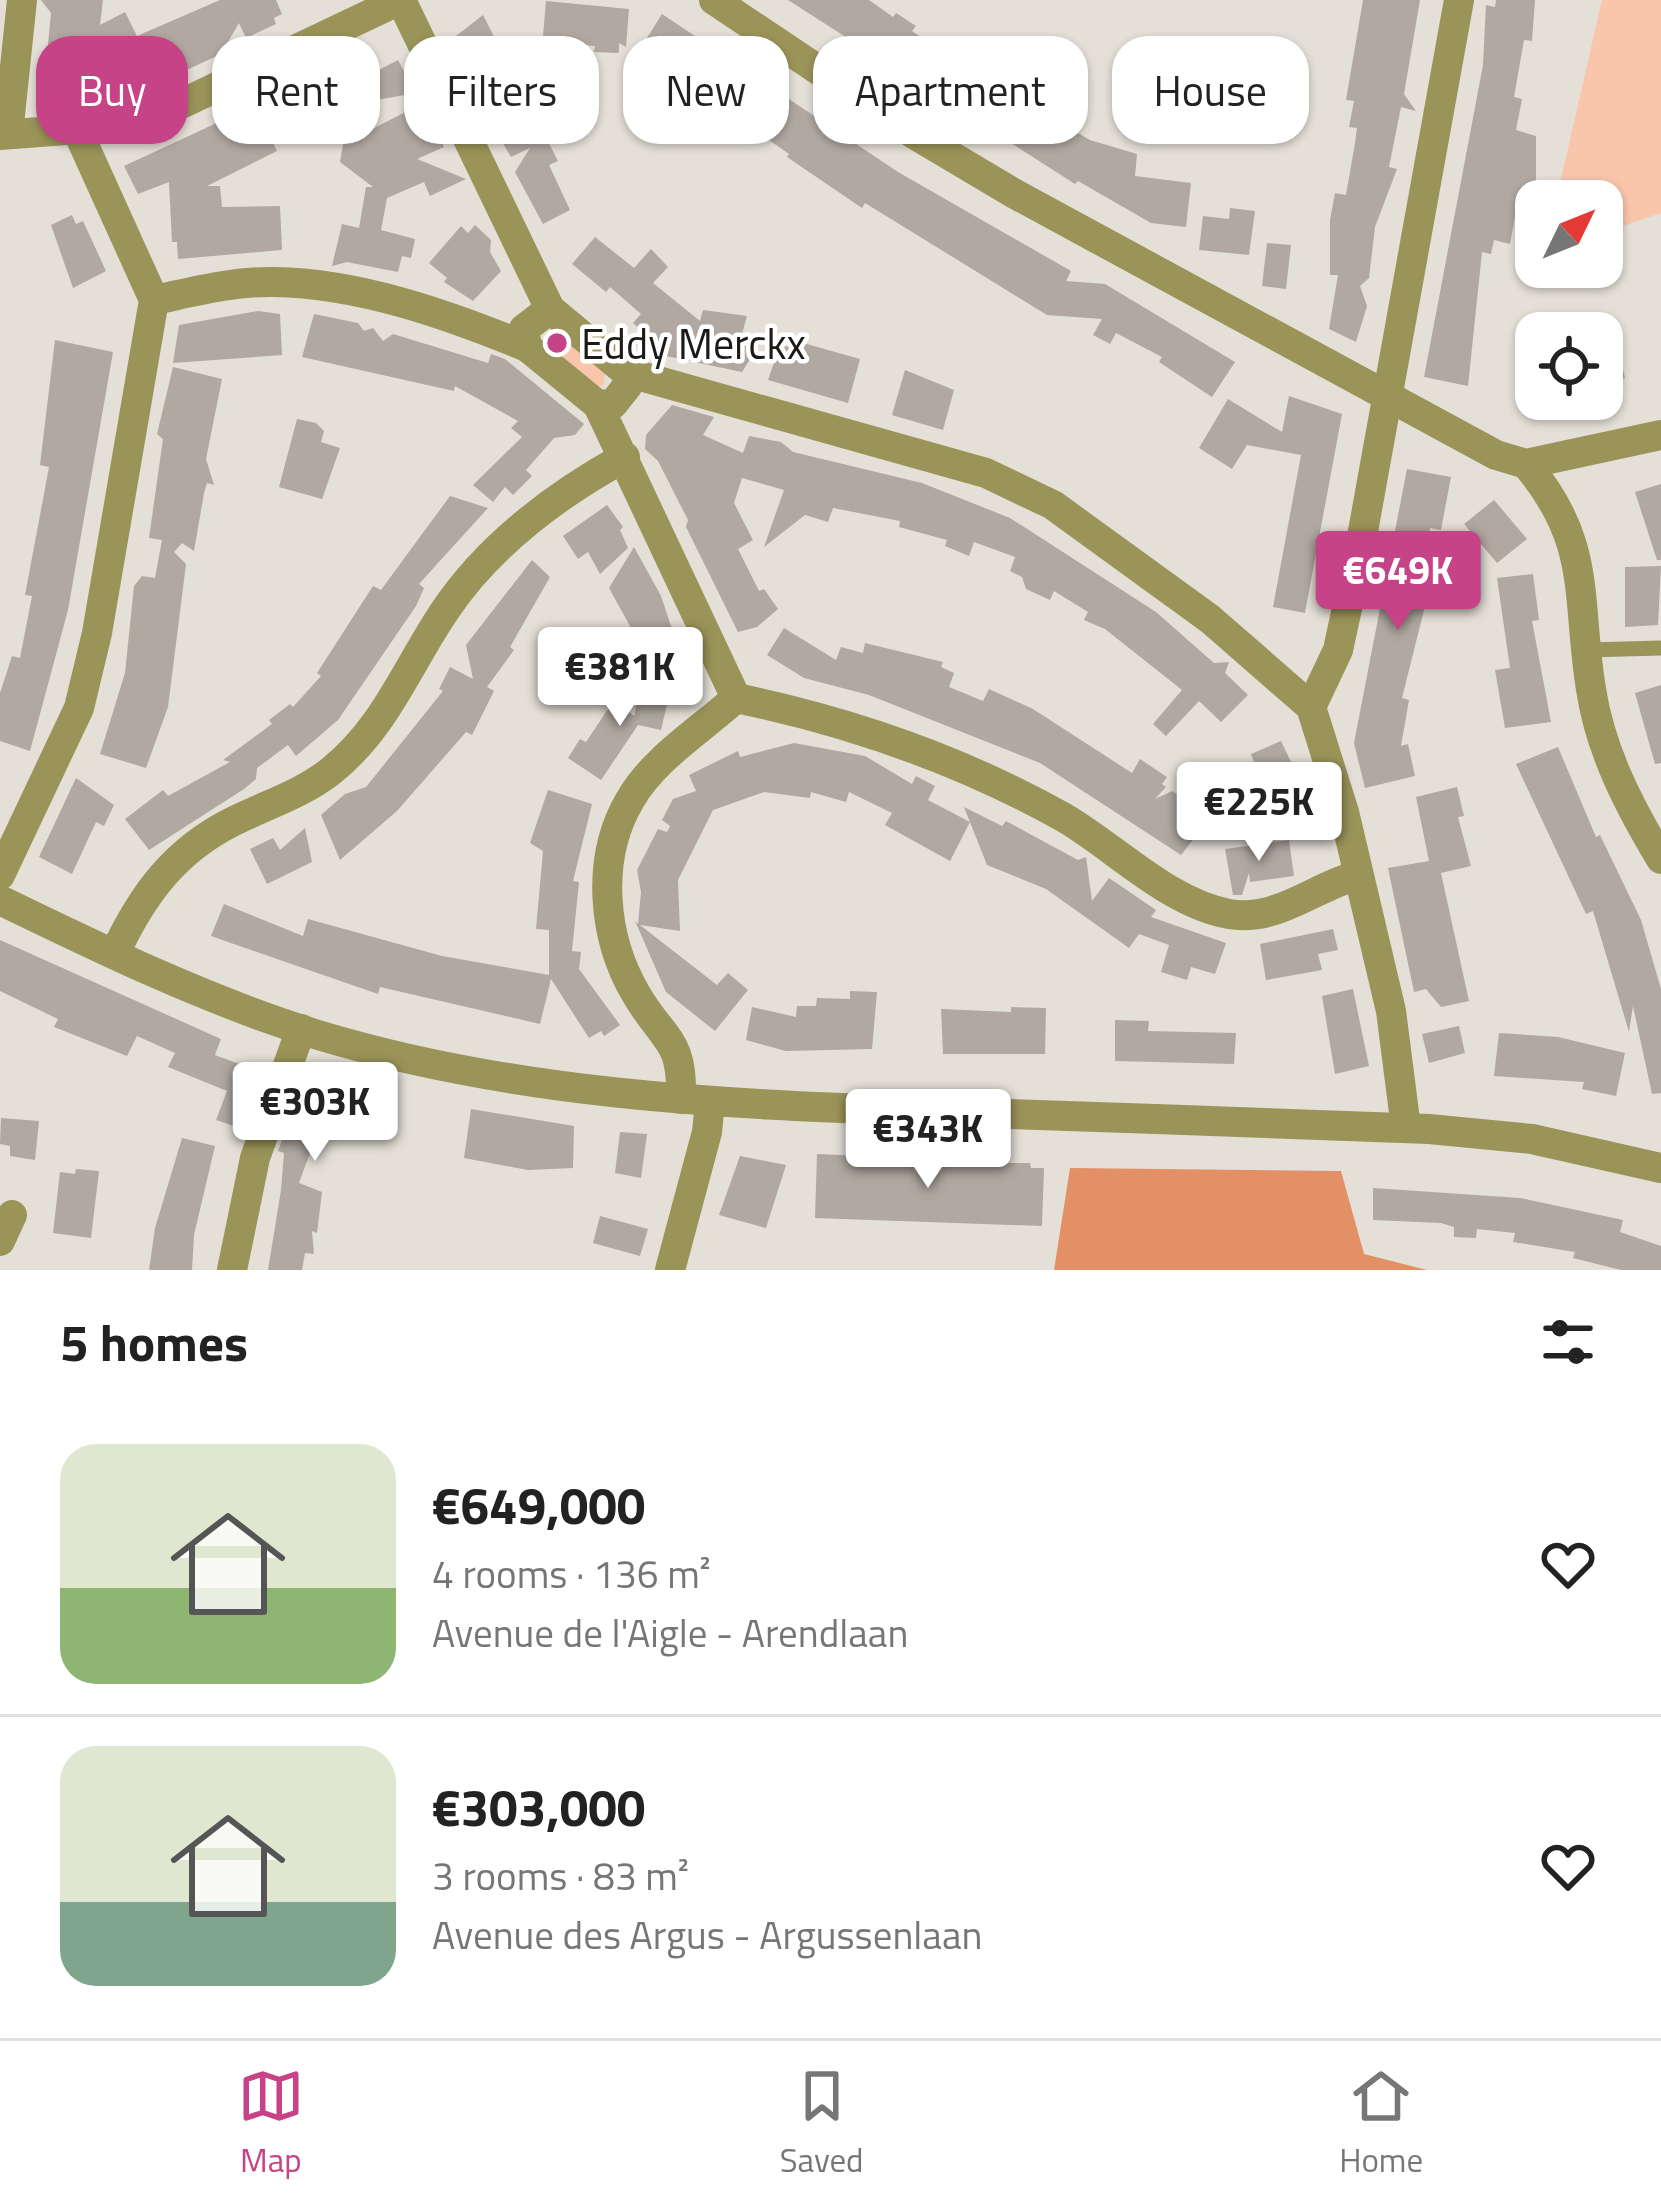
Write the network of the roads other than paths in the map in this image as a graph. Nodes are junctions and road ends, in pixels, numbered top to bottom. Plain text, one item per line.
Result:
1 (22, 0) edge
2 (400, 0) edge
3 (714, 0) edge
4 (1459, 0) edge
5 (188, 102) edge
6 (36, 133) edge
7 (4, 135) edge
8 (83, 144) edge
9 (154, 300) junction
10 (550, 309) junction
11 (527, 347) junction
12 (626, 372) junction
13 (1384, 393) junction
14 (598, 405) junction
15 (1661, 435) edge
16 (625, 457) junction
17 (1526, 464) junction
18 (1661, 648) edge
19 (1587, 650) junction
20 (736, 698) junction
21 (1311, 706) junction
22 (1661, 859) edge
23 (0, 874) edge
24 (1358, 875) junction
25 (0, 900) edge
26 (115, 953) junction
27 (301, 1029) junction
28 (696, 1101) junction
29 (1406, 1128) junction
30 (1661, 1168) edge
31 (232, 1270) edge
32 (670, 1270) edge

1 - 7 street
2 - 5 street
2 - 10 street
3 - 13 street
4 - 13 street
6 - 7 street
8 - 9 street
9 - 11 street
9 - 23 street
10 - 11 street
10 - 12 street
11 - 14 street
12 - 14 street
12 - 21 street
13 - 17 street
13 - 21 street
14 - 16 street
15 - 17 street
16 - 20 street
16 - 26 street
17 - 19 street
18 - 19 lane
19 - 22 street
20 - 24 street
20 - 28 street
21 - 24 street
24 - 29 street
25 - 26 street
26 - 27 street
27 - 28 street
27 - 31 street
28 - 29 street
28 - 32 street
29 - 30 street

